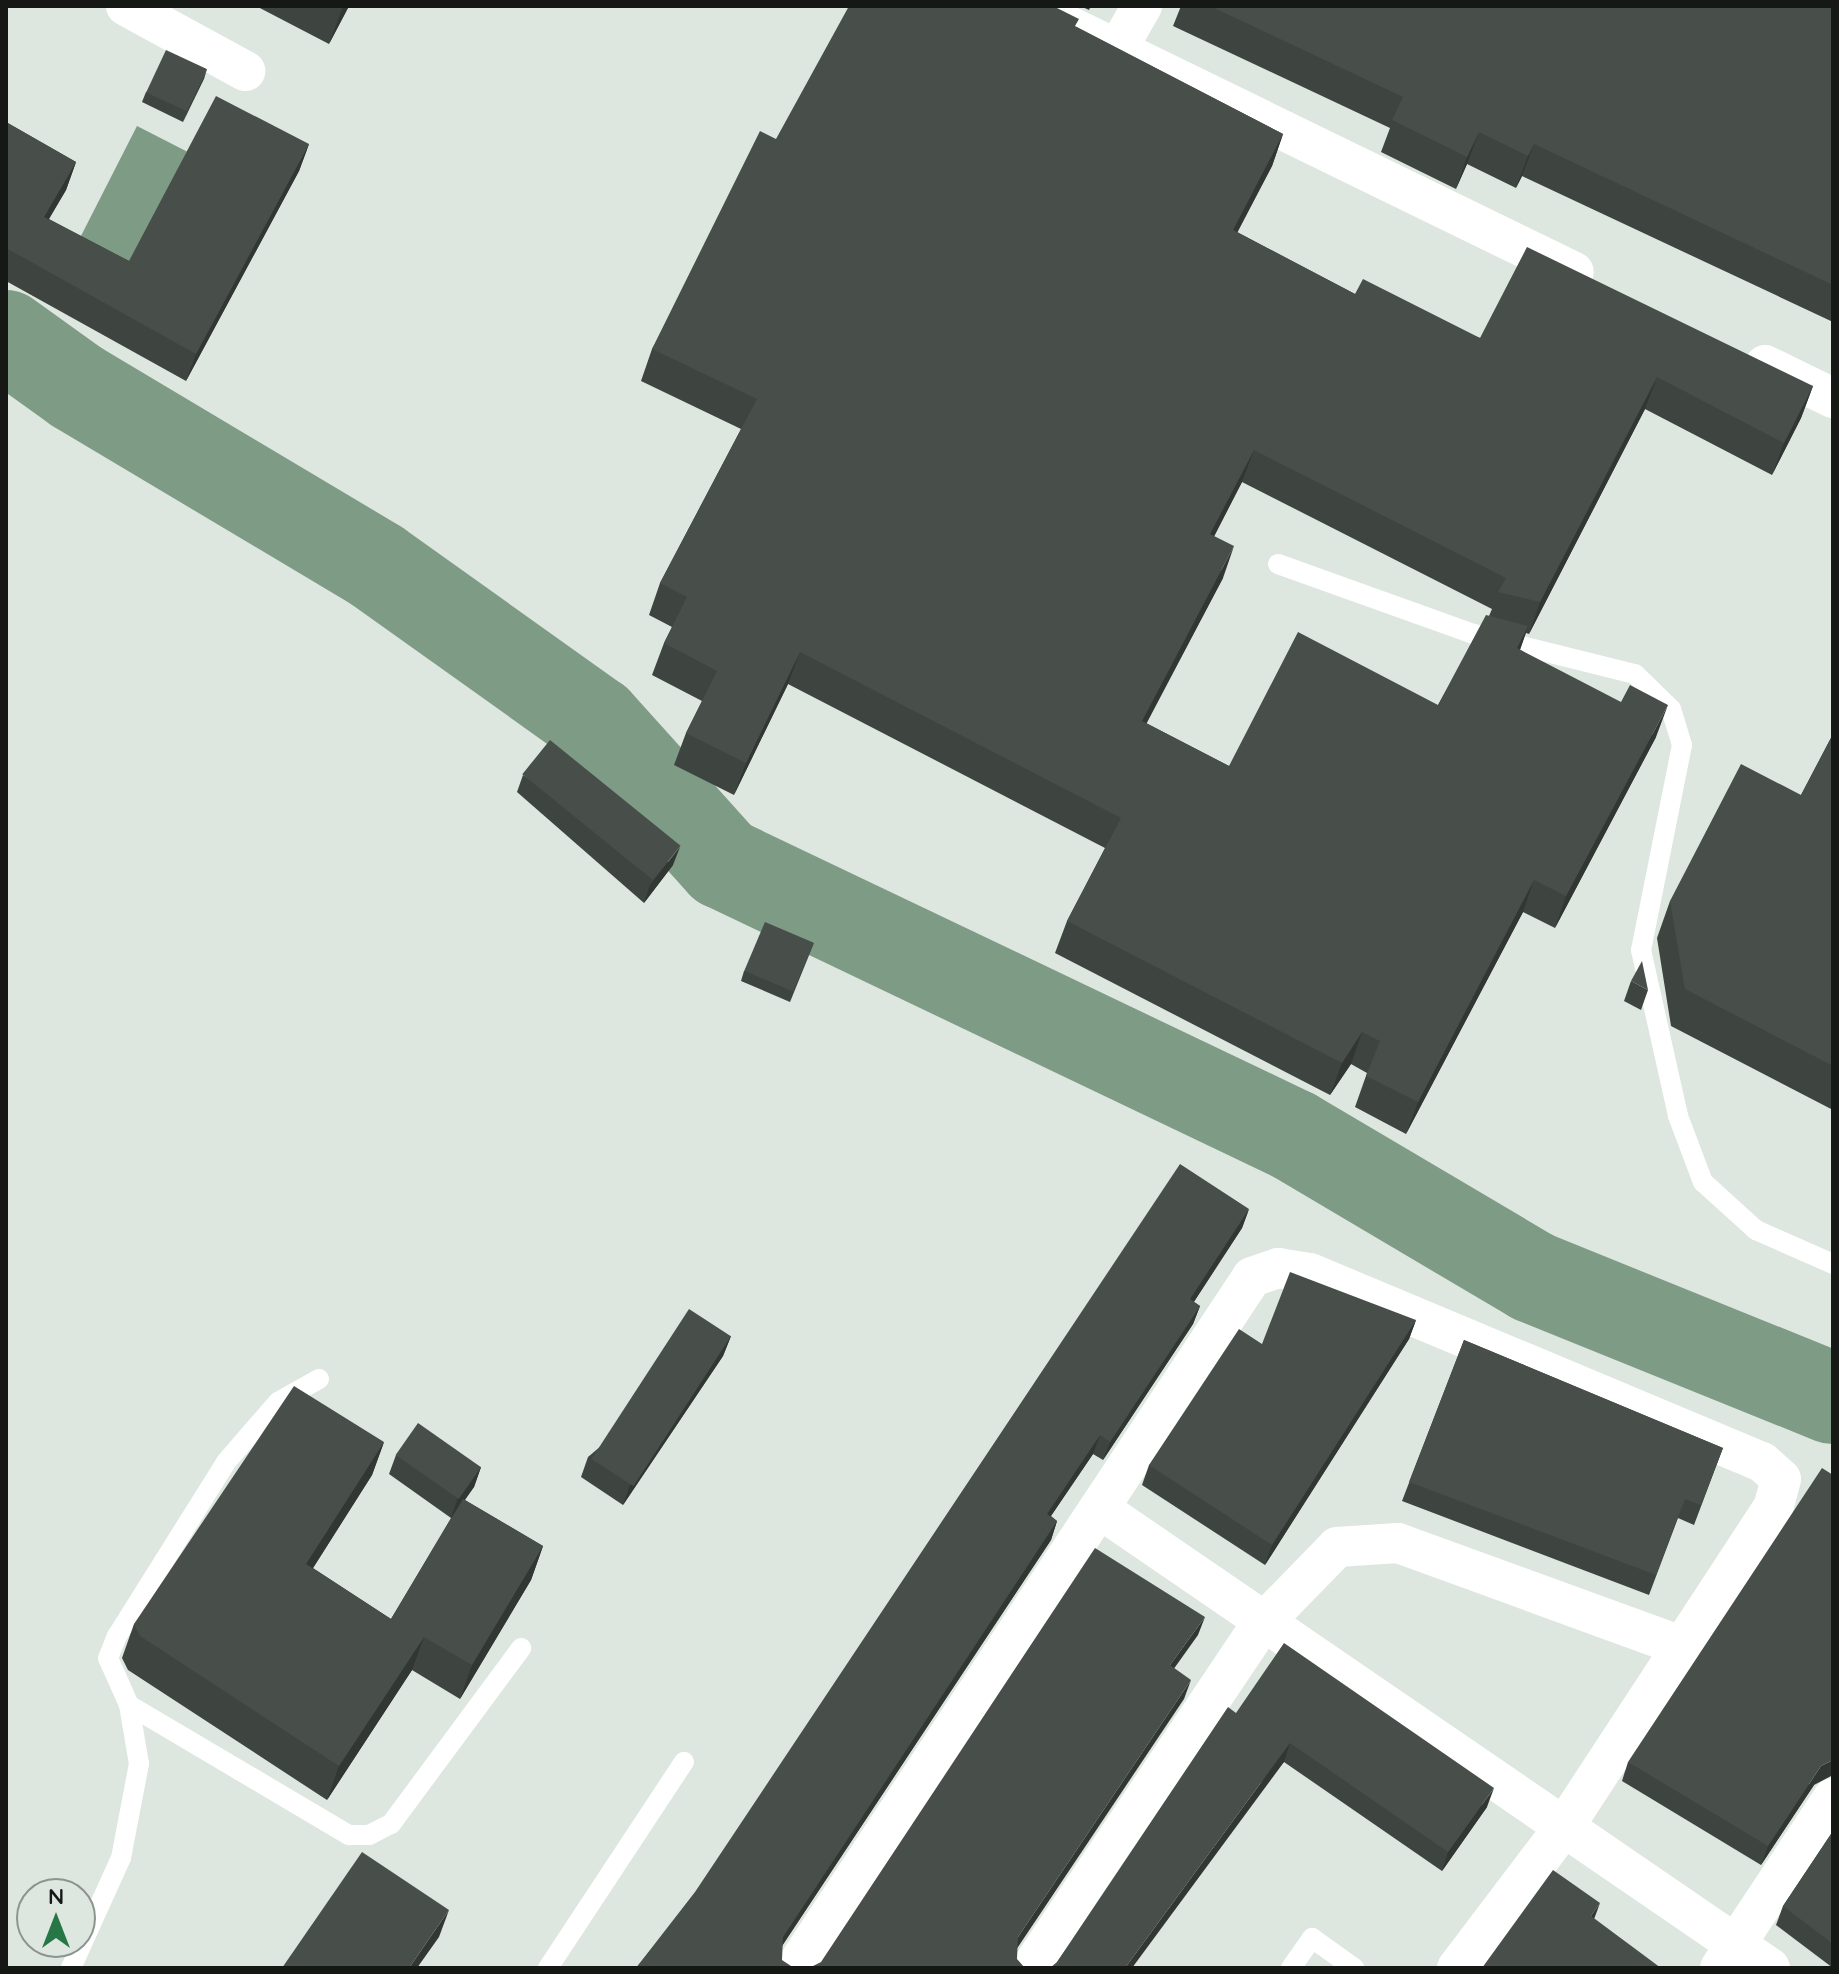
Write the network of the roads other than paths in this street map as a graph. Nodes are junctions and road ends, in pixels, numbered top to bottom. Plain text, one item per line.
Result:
1 (126, 6) edge
2 (1028, 6) edge
3 (1142, 6) edge
4 (1119, 46) junction
5 (245, 71) dead end
6 (1606, 287) edge
7 (1734, 350) edge
8 (1833, 398) edge
9 (1278, 564) dead end
10 (1833, 1264) edge
11 (319, 1379) dead end
12 (1100, 1509) junction
13 (1261, 1625) junction
14 (1683, 1647) junction
15 (521, 1648) dead end
16 (129, 1705) junction
17 (684, 1762) dead end
18 (1833, 1798) edge
19 (1561, 1831) junction
20 (1728, 1957) edge
21 (71, 1968) edge
22 (548, 1968) edge
23 (795, 1968) edge
24 (1031, 1968) edge
25 (1291, 1968) edge
26 (1354, 1968) edge
27 (1457, 1968) edge
28 (1770, 1968) edge

1 - 5 street
2 - 4 street
3 - 4 street
4 - 6 street
7 - 8 street
9 - 10 lane
11 - 16 lane
12 - 13 street
12 - 14 street
12 - 23 street
13 - 14 street
13 - 19 street
13 - 24 street
14 - 19 street
15 - 16 lane
16 - 21 lane
17 - 22 lane
18 - 20 street
19 - 20 street
19 - 27 street
20 - 28 street
25 - 26 lane

